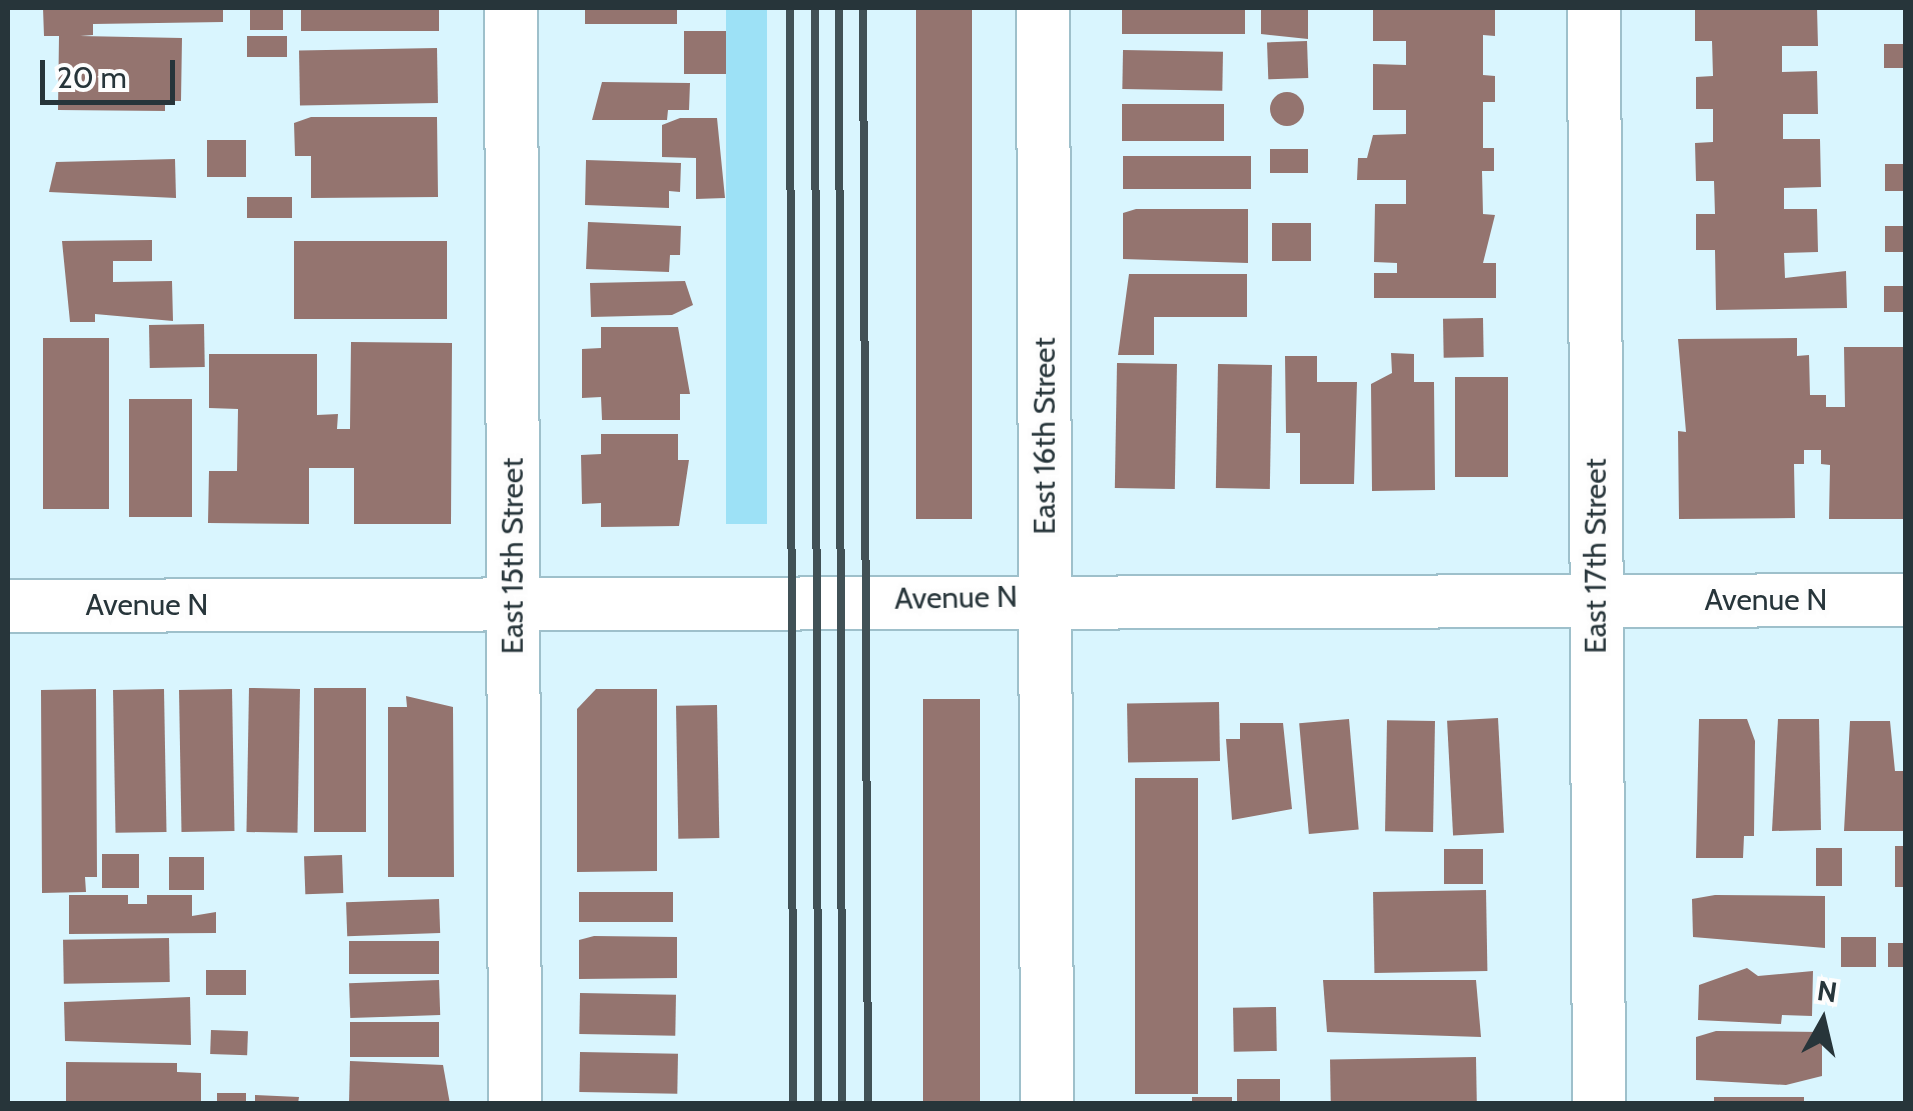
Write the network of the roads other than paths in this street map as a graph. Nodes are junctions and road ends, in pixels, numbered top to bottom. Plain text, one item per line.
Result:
1 (511, 8) edge
2 (1043, 8) edge
3 (1594, 8) edge
4 (1045, 597) junction
5 (1596, 600) junction
6 (1906, 600) edge
7 (513, 604) junction
8 (8, 606) edge
9 (515, 1104) edge
10 (1047, 1104) edge
11 (1599, 1104) edge

1 - 7 street, East 15th Street
2 - 4 street, East 16th Street
3 - 5 street, East 17th Street
4 - 5 street, Avenue N
4 - 7 street, Avenue N
4 - 10 street, East 16th Street
5 - 6 street, Avenue N
5 - 11 street, East 17th Street
7 - 8 street, Avenue N
7 - 9 street, East 15th Street

